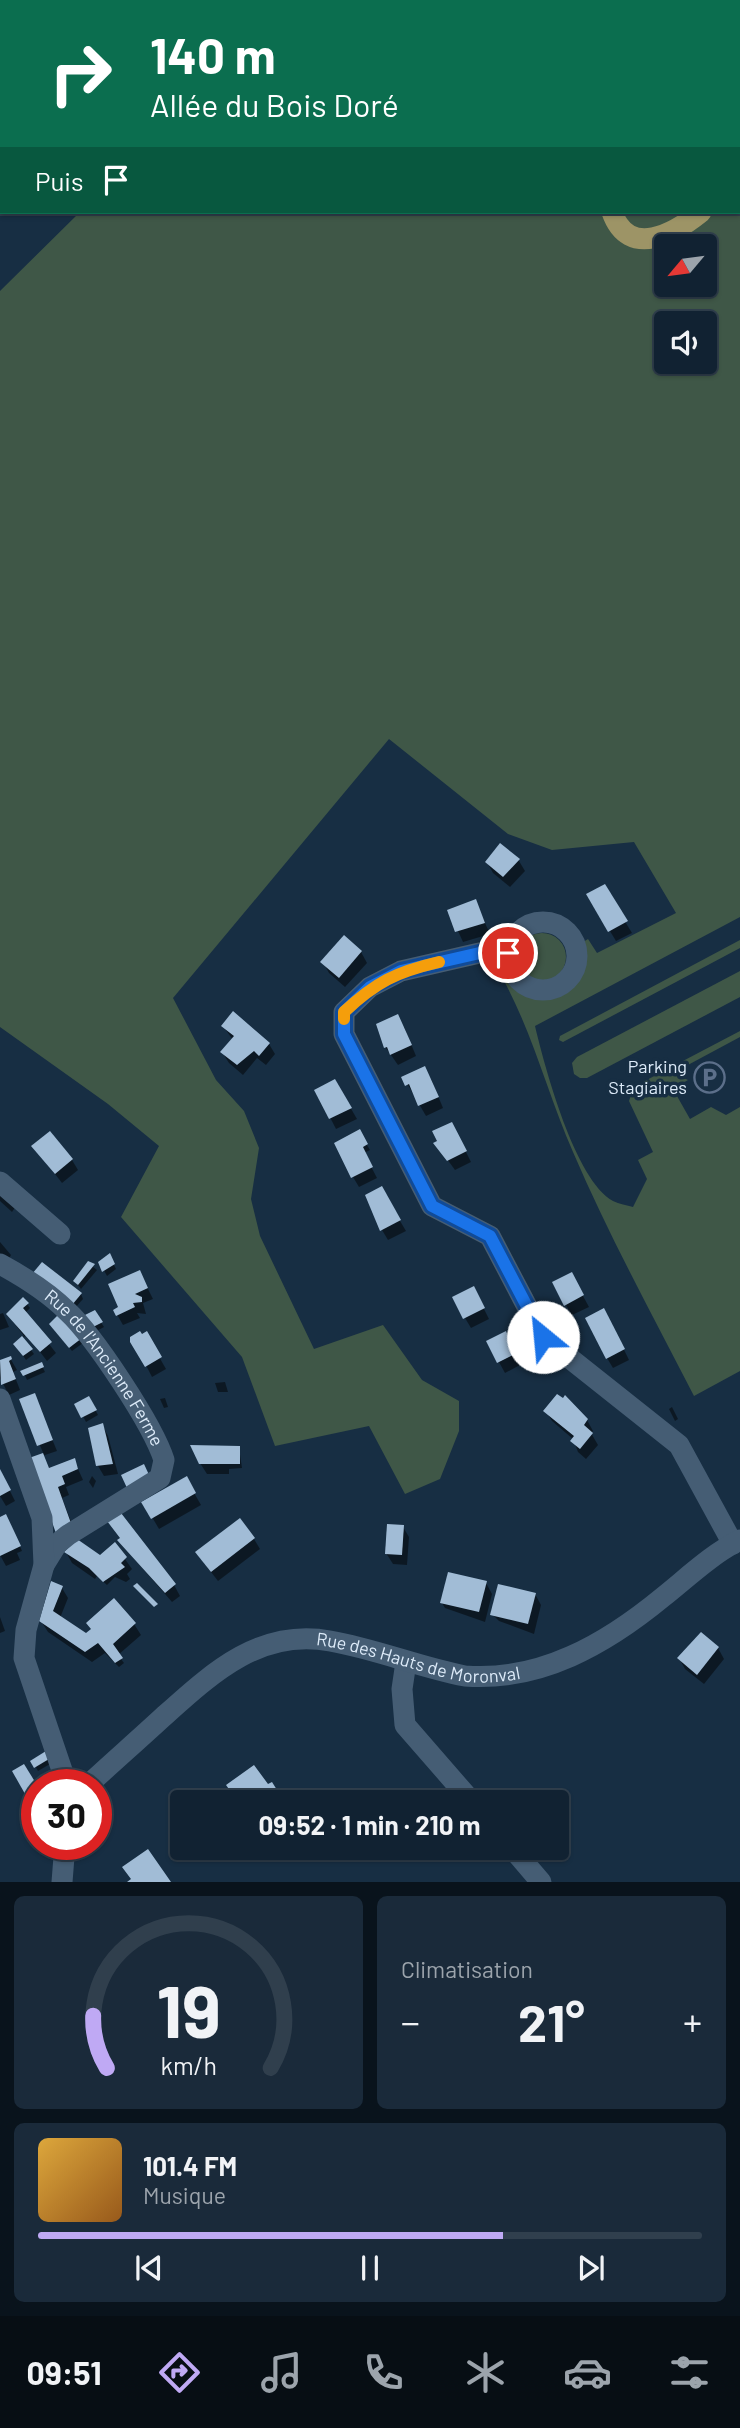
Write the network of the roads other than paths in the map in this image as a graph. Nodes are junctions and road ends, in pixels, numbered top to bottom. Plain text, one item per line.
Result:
1 (613, 214) edge
2 (698, 214) edge
3 (510, 946) dead end
4 (0, 1182) edge
5 (60, 1234) dead end
6 (0, 1264) edge
7 (0, 1399) edge
8 (736, 1542) edge
9 (44, 1565) junction
10 (406, 1662) junction
11 (72, 1769) edge
12 (94, 1769) edge
13 (462, 1790) edge
14 (64, 1860) edge
15 (76, 1860) edge
16 (522, 1860) edge
17 (62, 1882) edge
18 (77, 1882) edge
19 (541, 1882) edge

1 - 2 main road
3 - 8 street
4 - 5 street
6 - 9 street, Rue de l'Ancienne Ferme
7 - 9 street
8 - 10 street, Rue des Hauts de Moronval
9 - 11 street
10 - 12 street, Rue des Hauts de Moronval
10 - 13 street
14 - 17 street
15 - 18 street
16 - 19 street

